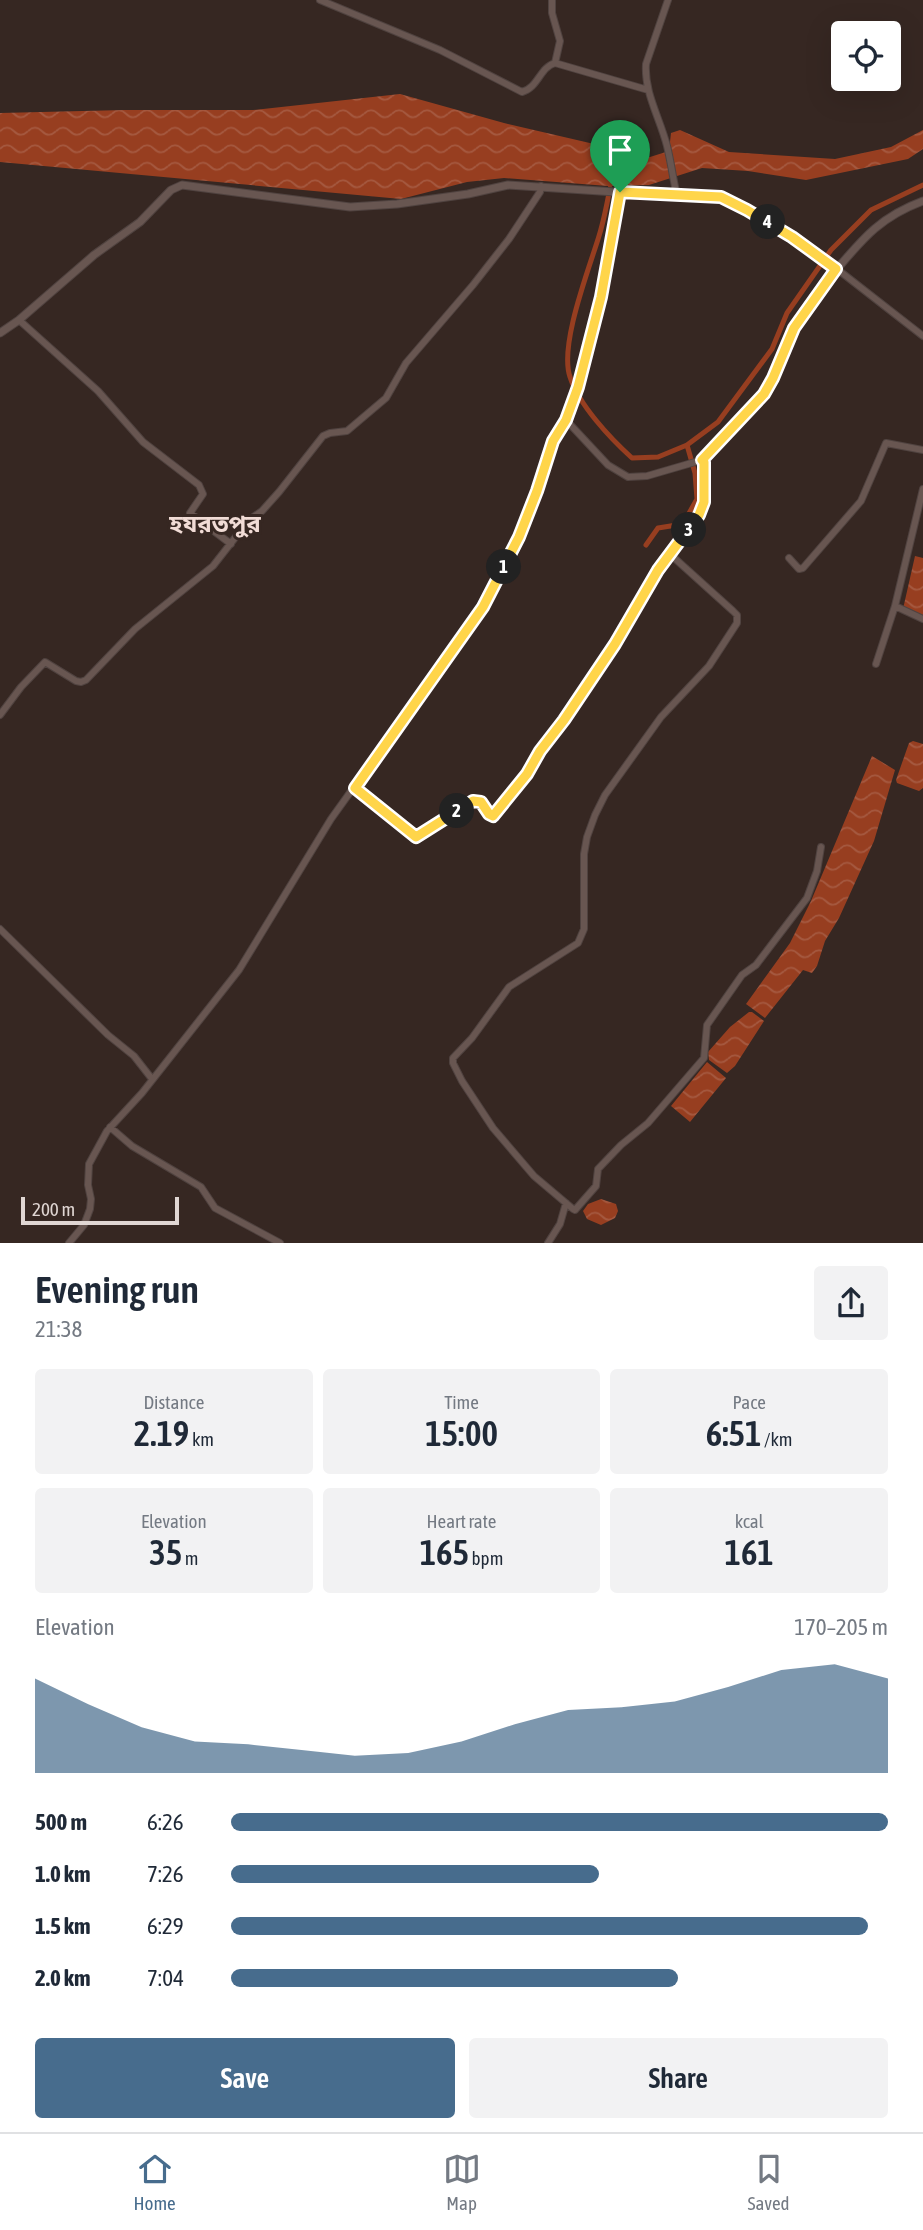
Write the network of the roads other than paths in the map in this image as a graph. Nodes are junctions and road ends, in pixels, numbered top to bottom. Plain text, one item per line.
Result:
1 (320, 0) edge
2 (552, 0) edge
3 (668, 0) edge
4 (555, 63) junction
5 (648, 90) junction
6 (541, 186) junction
7 (613, 192) junction
8 (677, 196) junction
9 (923, 201) edge
10 (835, 268) junction
11 (19, 320) junction
12 (0, 333) edge
13 (923, 336) edge
14 (566, 420) junction
15 (923, 450) edge
16 (701, 460) junction
17 (923, 489) edge
18 (231, 544) junction
19 (671, 555) junction
20 (789, 558) dead end
21 (895, 606) junction
22 (923, 620) edge
23 (876, 664) dead end
24 (0, 715) edge
25 (355, 788) junction
26 (821, 847) dead end
27 (0, 929) edge
28 (152, 1079) junction
29 (110, 1127) junction
30 (566, 1203) junction
31 (69, 1243) edge
32 (279, 1243) edge
33 (548, 1243) edge

1 - 4 street
2 - 4 street
3 - 5 street
4 - 5 street
5 - 8 street
6 - 7 street
6 - 11 street
6 - 18 street
7 - 8 street
7 - 14 street
8 - 10 street
9 - 10 street
10 - 13 street
10 - 16 street
11 - 12 street
11 - 18 street
14 - 16 street
14 - 25 street
15 - 20 street
16 - 19 street
17 - 21 street
18 - 24 street
19 - 25 street
19 - 30 street
21 - 22 street
21 - 23 street
25 - 28 street
26 - 30 street
27 - 28 street
28 - 29 street
29 - 31 street
29 - 32 street
30 - 33 street

